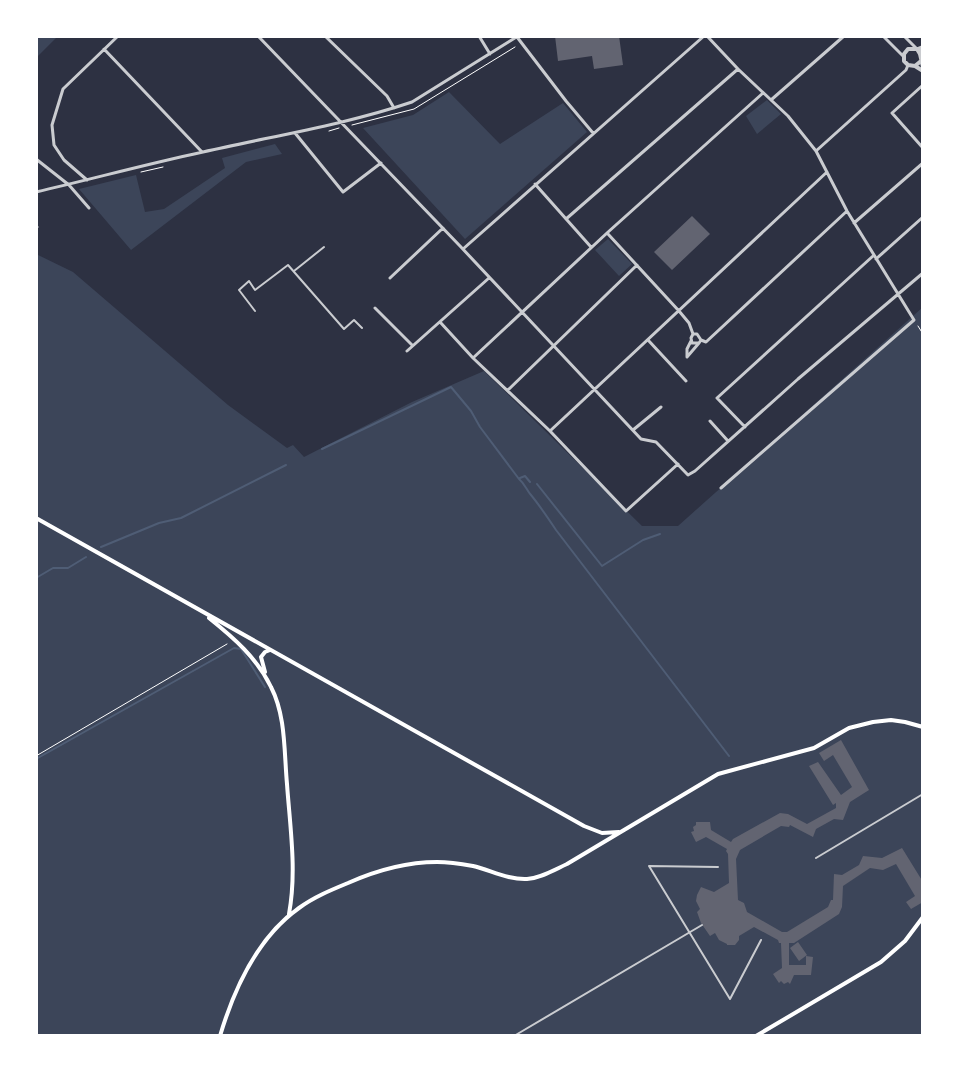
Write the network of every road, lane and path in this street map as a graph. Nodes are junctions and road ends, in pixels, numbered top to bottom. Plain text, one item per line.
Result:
1 (118, 36) edge
2 (258, 36) edge
3 (325, 36) edge
4 (479, 36) edge
5 (518, 36) edge
6 (706, 36) edge
7 (844, 36) edge
8 (883, 36) edge
9 (904, 36) edge
10 (104, 49) junction
11 (920, 49) edge
12 (490, 54) junction
13 (903, 57) junction
14 (921, 61) junction
15 (908, 65) junction
16 (915, 66) junction
17 (738, 69) junction
18 (923, 69) edge
19 (923, 85) edge
20 (763, 93) junction
21 (771, 100) junction
22 (394, 108) junction
23 (344, 125) junction
24 (327, 131) dead end
25 (295, 133) junction
26 (593, 133) junction
27 (923, 148) edge
28 (816, 151) junction
29 (202, 152) junction
30 (36, 159) edge
31 (381, 163) junction
32 (923, 163) edge
33 (172, 165) dead end
34 (827, 172) junction
35 (131, 174) dead end
36 (87, 180) junction
37 (535, 184) junction
38 (69, 185) junction
39 (36, 192) edge
40 (89, 208) dead end
41 (847, 211) junction
42 (923, 217) edge
43 (566, 219) junction
44 (854, 223) junction
45 (443, 228) junction
46 (607, 233) junction
47 (324, 247) dead end
48 (591, 248) junction
49 (463, 249) junction
50 (875, 258) junction
51 (637, 265) junction
52 (293, 271) junction
53 (923, 273) edge
54 (390, 278) dead end
55 (489, 278) junction
56 (898, 295) junction
57 (375, 308) dead end
58 (255, 311) dead end
59 (679, 311) junction
60 (522, 312) junction
61 (914, 320) junction
62 (440, 322) junction
63 (689, 323) junction
64 (362, 328) dead end
65 (693, 334) junction
66 (699, 334) junction
67 (923, 334) edge
68 (648, 340) junction
69 (691, 341) junction
70 (700, 342) junction
71 (413, 346) junction
72 (554, 346) junction
73 (407, 351) dead end
74 (473, 358) junction
75 (686, 381) dead end
76 (594, 388) junction
77 (508, 390) junction
78 (661, 407) dead end
79 (710, 421) dead end
80 (745, 427) junction
81 (633, 430) junction
82 (550, 431) junction
83 (728, 441) junction
84 (678, 464) junction
85 (721, 488) dead end
86 (36, 518) edge
87 (198, 609) junction
88 (242, 634) junction
89 (234, 637) junction
90 (272, 650) junction
91 (271, 685) junction
92 (923, 727) edge
93 (36, 756) edge
94 (923, 794) edge
95 (622, 832) junction
96 (816, 858) dead end
97 (718, 867) dead end
98 (288, 916) junction
99 (923, 917) edge
100 (702, 925) dead end
101 (690, 932) junction
102 (761, 940) dead end
103 (220, 1036) edge
104 (514, 1036) edge
105 (756, 1036) edge

1 - 10 street
2 - 23 street
3 - 22 street
4 - 12 street
5 - 12 street
5 - 26 street
6 - 17 street
6 - 26 street
7 - 21 street
8 - 13 street
9 - 11 street
10 - 29 street
10 - 36 street
11 - 13 street
11 - 14 street
12 - 22 street
13 - 15 street
14 - 16 street
14 - 18 street
15 - 16 street
15 - 28 street
16 - 18 street
17 - 20 street
17 - 43 street
19 - 27 street
20 - 21 street
20 - 46 street
21 - 28 street
22 - 23 street
23 - 24 path
23 - 25 street
23 - 31 street
25 - 29 street
25 - 31 street
26 - 37 street
28 - 34 street
29 - 36 street
30 - 38 street
31 - 45 street
32 - 44 street
33 - 35 path
34 - 41 street
34 - 59 street
36 - 38 street
37 - 43 street
37 - 49 street
38 - 39 street
38 - 40 street
41 - 44 street
41 - 70 street
42 - 50 street
43 - 48 street
44 - 50 street
45 - 49 street
45 - 54 street
46 - 48 street
46 - 51 street
47 - 52 street
48 - 60 street
49 - 55 street
50 - 56 street
50 - 80 street
51 - 59 street
51 - 72 street
52 - 58 street
52 - 64 street
53 - 56 street
55 - 60 street
55 - 62 street
56 - 61 street
56 - 80 street
57 - 71 street
59 - 63 street
59 - 68 street
60 - 72 street
60 - 74 street
61 - 67 path
61 - 85 street
62 - 71 street
62 - 74 street
63 - 65 street
63 - 66 street
65 - 66 street
65 - 69 street
66 - 70 street
68 - 75 street
68 - 76 street
69 - 70 street
69 - 70 street
71 - 73 street
72 - 76 street
72 - 77 street
74 - 77 street
76 - 81 street
76 - 82 street
77 - 82 street
78 - 81 street
79 - 83 street
80 - 83 street
81 - 84 street
82 - 84 street
83 - 84 street
86 - 87 main road
87 - 88 main road
87 - 89 main road
88 - 89 main road
88 - 90 main road
89 - 91 main road
89 - 93 path
90 - 91 main road
90 - 95 main road
91 - 98 main road
92 - 95 main road
94 - 96 street
95 - 98 main road
97 - 101 street
98 - 103 main road
99 - 105 main road
100 - 101 street
101 - 102 street
101 - 104 street

